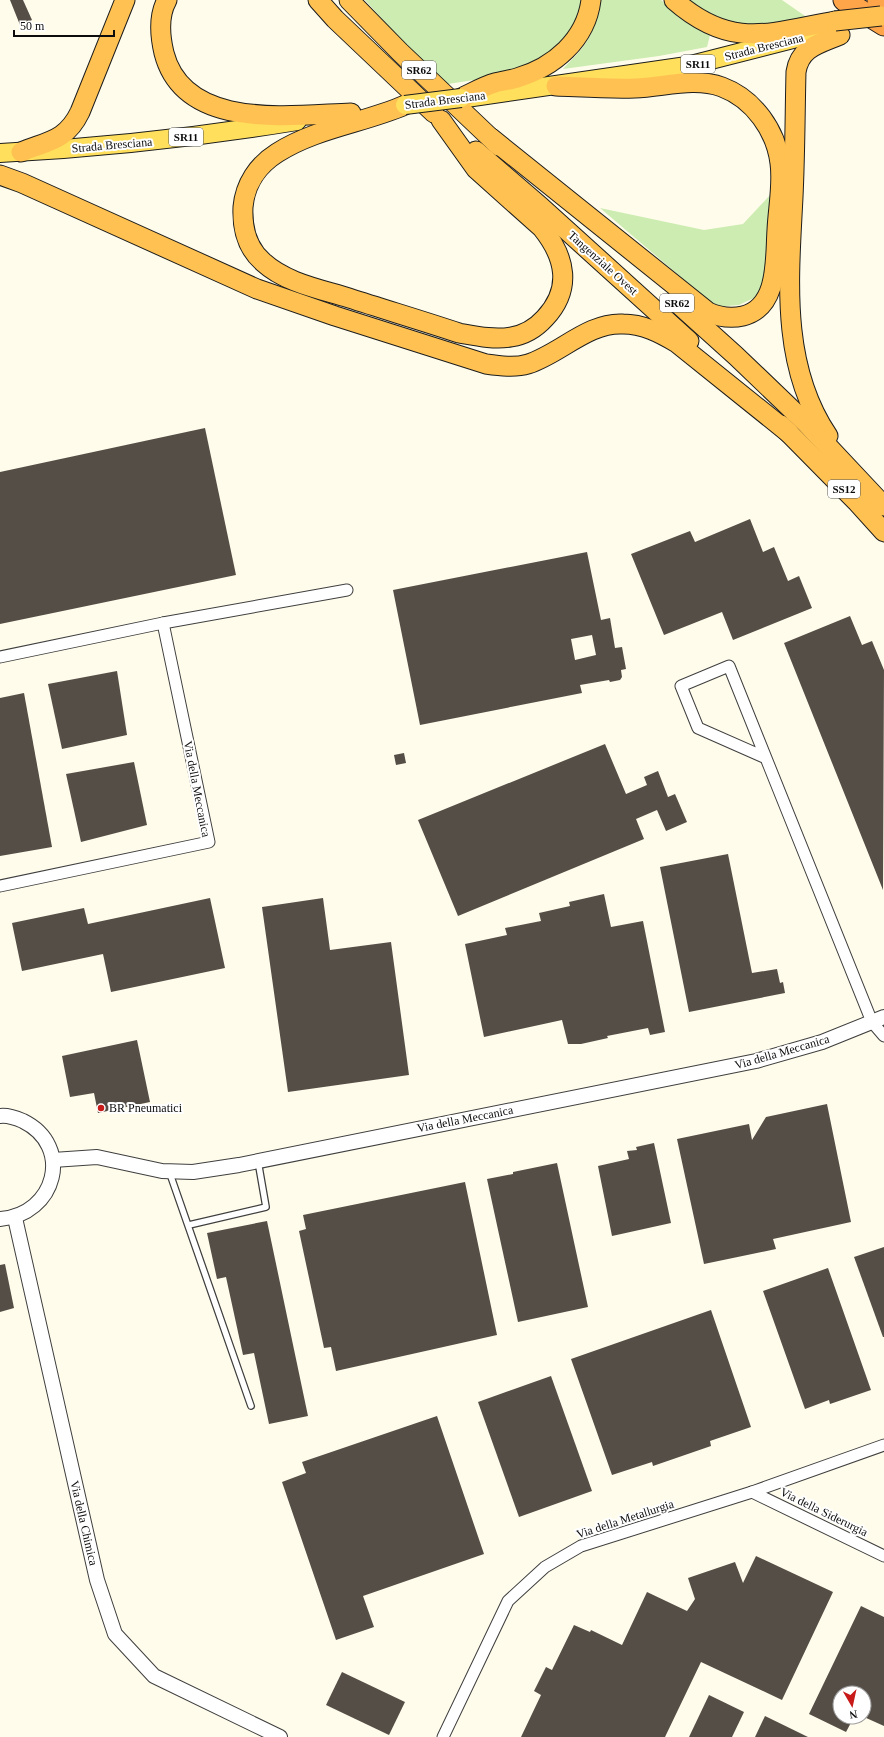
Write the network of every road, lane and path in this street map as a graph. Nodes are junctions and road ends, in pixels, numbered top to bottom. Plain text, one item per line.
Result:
1 (125, 0) edge
2 (168, 0) edge
3 (307, 0) edge
4 (318, 0) edge
5 (349, 0) edge
6 (356, 0) edge
7 (591, 0) edge
8 (674, 0) edge
9 (844, 0) edge
10 (882, 12) edge
11 (837, 28) junction
12 (374, 56) junction
13 (435, 85) junction
14 (556, 86) junction
15 (493, 89) junction
16 (462, 98) joint
17 (405, 105) joint
18 (347, 119) junction
19 (441, 120) junction
20 (490, 138) junction
21 (20, 152) junction
22 (0, 153) edge
23 (0, 175) edge
24 (789, 433) junction
25 (856, 476) junction
26 (884, 506) edge
27 (884, 532) edge
28 (347, 590) dead end
29 (163, 623) junction
30 (0, 657) edge
31 (766, 758) junction
32 (0, 886) edge
33 (878, 1020) edge
34 (884, 1036) edge
35 (0, 1116) edge
36 (52, 1160) junction
37 (258, 1161) junction
38 (169, 1171) junction
39 (15, 1218) junction
40 (0, 1220) edge
41 (189, 1225) junction
42 (251, 1406) dead end
43 (884, 1445) edge
44 (752, 1492) junction
45 (884, 1556) edge
46 (280, 1737) edge
47 (443, 1737) edge

1 - 21 highway
2 - 18 highway
3 - 12 highway
4 - 12 highway, Tangenziale Ovest / SR62
5 - 13 highway, Tangenziale Ovest / SR62
6 - 13 highway
7 - 15 highway
8 - 11 highway
9 - 10 highway
10 - 11 highway
11 - 14 main road, Strada Bresciana / SR11
11 - 25 highway
12 - 19 highway, Tangenziale Ovest / SR62
13 - 20 highway, Tangenziale Ovest / SR62
14 - 15 main road, Strada Bresciana / SR11
14 - 20 highway
15 - 16 highway
16 - 17 main road, Strada Bresciana, bridge
17 - 18 highway
18 - 19 highway
18 - 21 main road, Strada Bresciana / SR11
19 - 24 highway, Tangenziale Ovest / SR62
20 - 25 highway, Tangenziale Ovest / SR62
21 - 22 main road, Strada Bresciana / SR11
23 - 24 highway
24 - 27 highway, Tangenziale Ovest / SS12
25 - 26 highway, Tangenziale Ovest / SS12
28 - 29 street
29 - 30 street
29 - 32 street, Via della Meccanica
31 - 31 street
31 - 33 street
33 - 34 street
33 - 37 street, Via della Meccanica
35 - 36 street
36 - 38 street, Via della Meccanica
36 - 39 street
37 - 38 street, Via della Meccanica
37 - 41 lane
38 - 41 lane
39 - 40 street
39 - 46 street, Via della Chimica
41 - 42 lane
43 - 44 street, Via della Metallurgia
44 - 45 street, Via della Siderurgia
44 - 47 street, Via della Metallurgia

